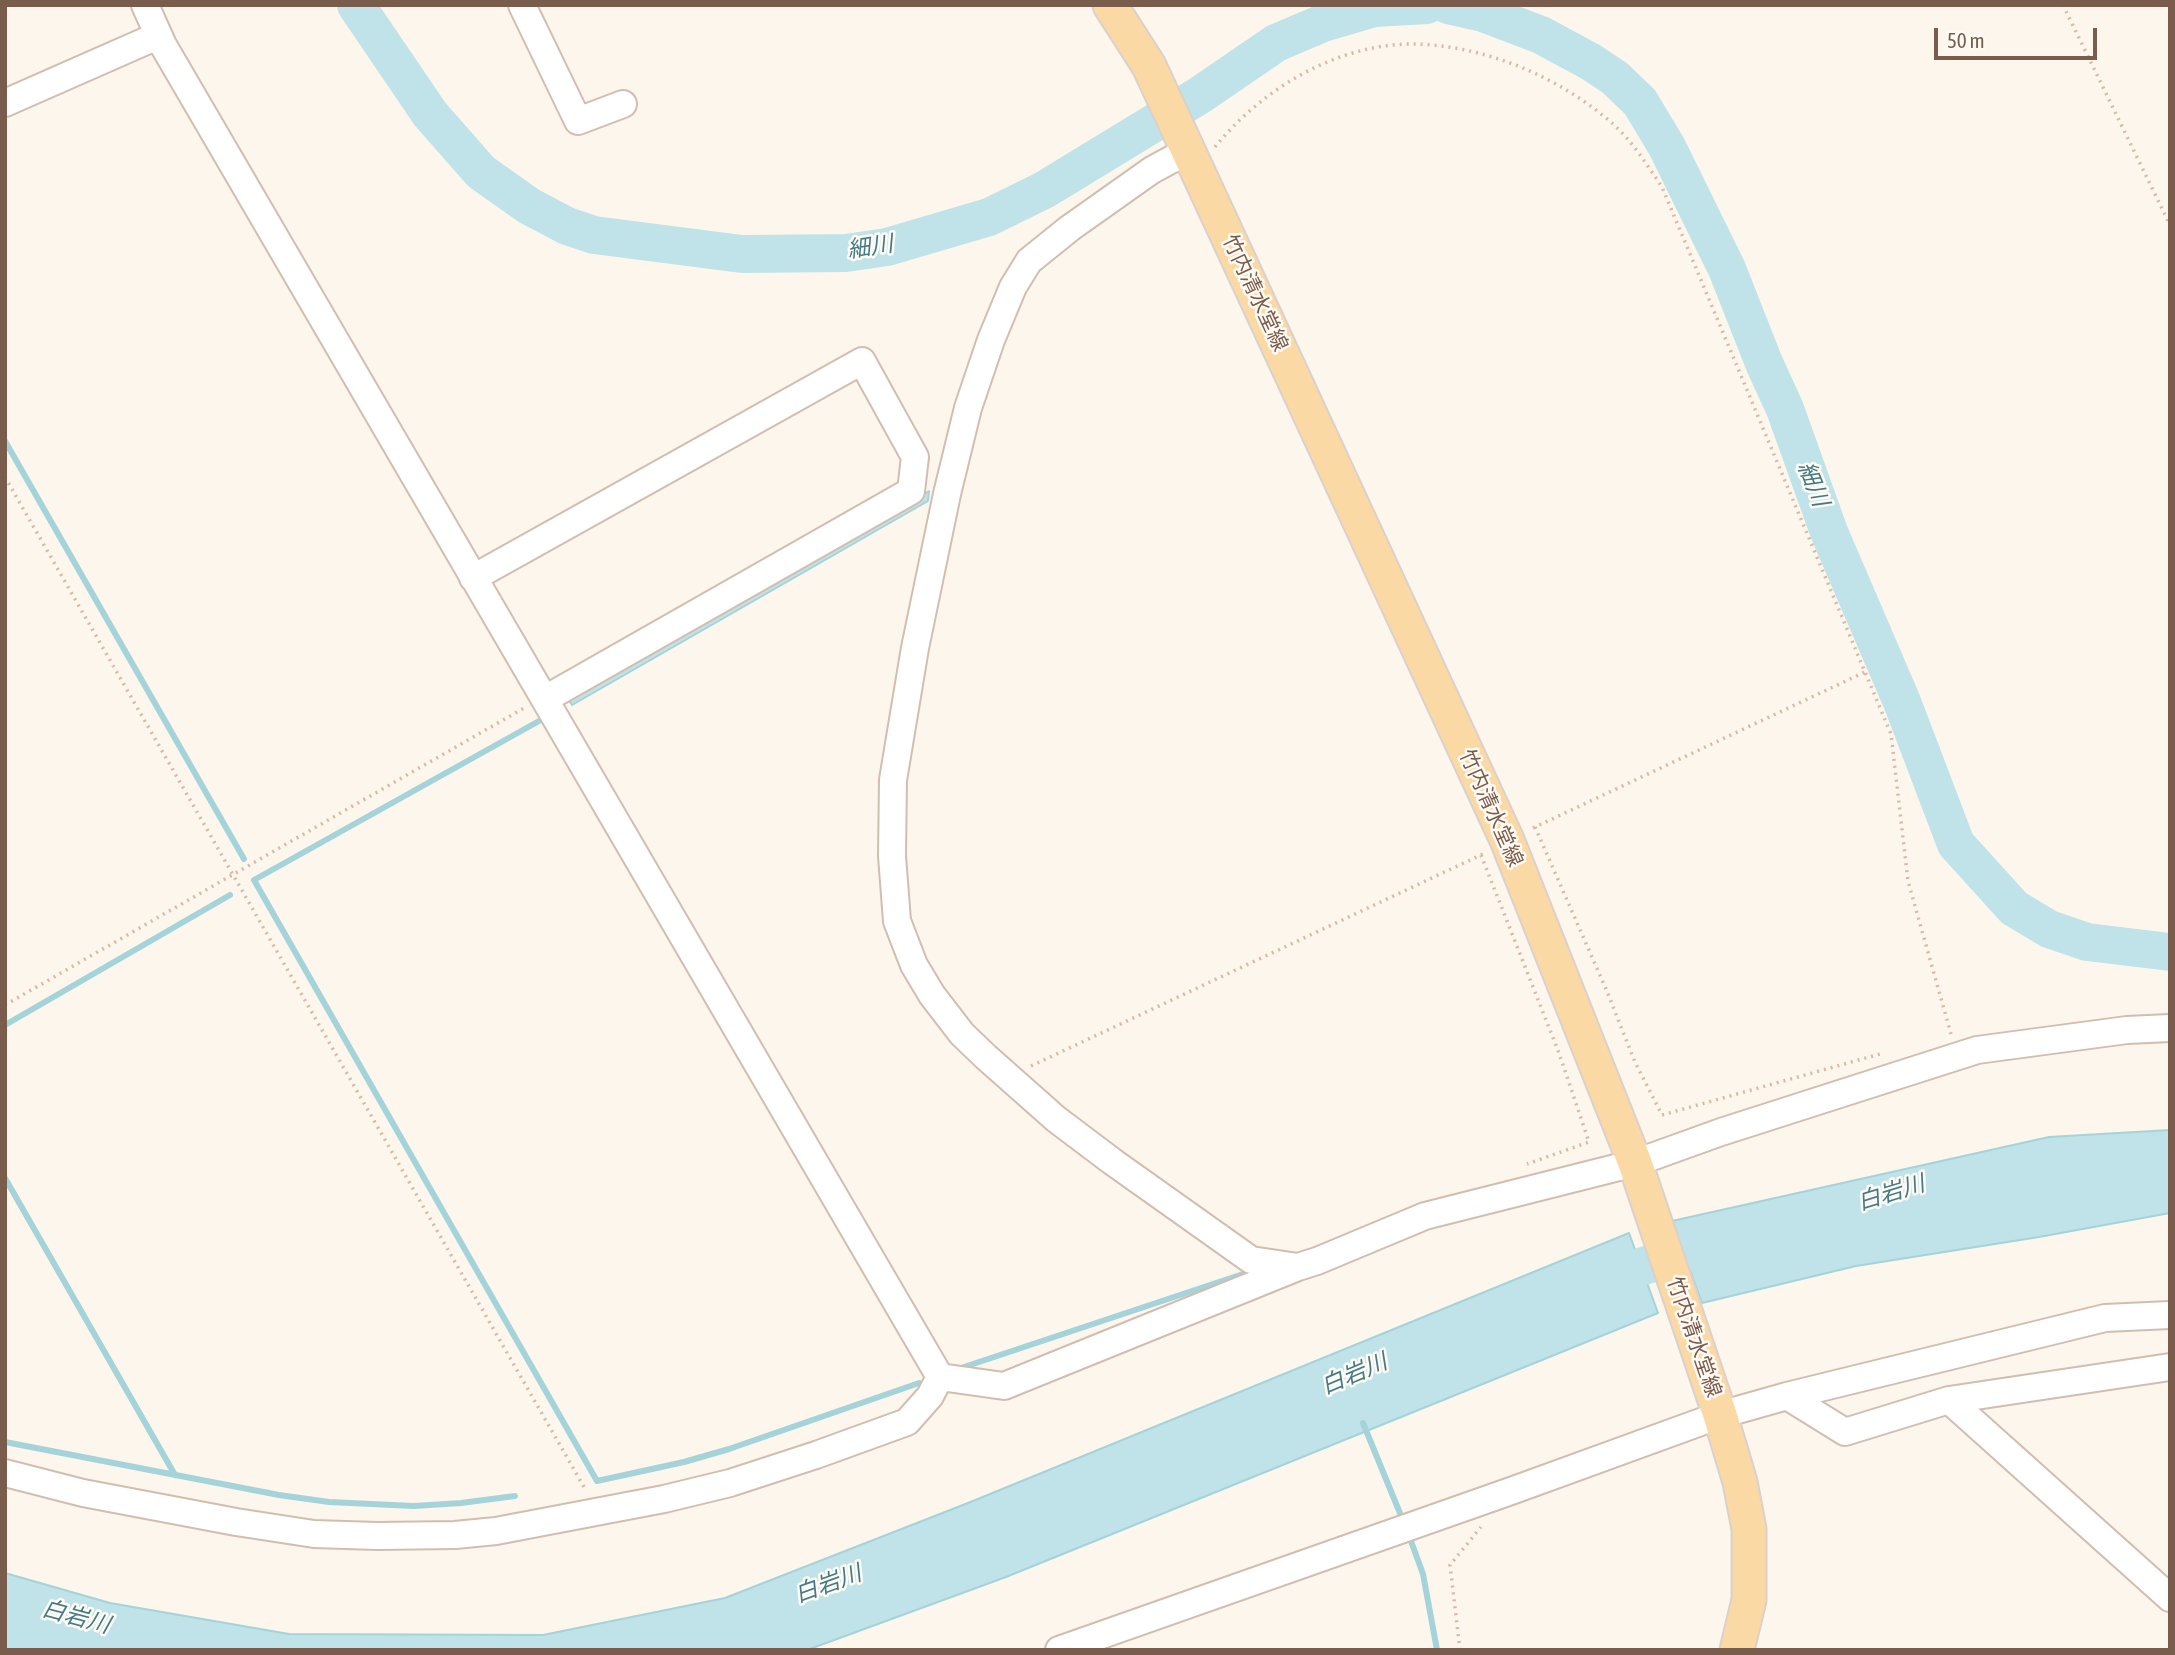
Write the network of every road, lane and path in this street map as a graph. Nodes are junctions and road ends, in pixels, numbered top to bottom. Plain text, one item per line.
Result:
1 (145, 5) edge
2 (522, 5) edge
3 (1110, 5) edge
4 (2063, 5) edge
5 (163, 45) junction
6 (5, 103) edge
7 (623, 104) dead end
8 (1193, 158) junction
9 (2170, 225) edge
10 (5, 477) edge
11 (473, 578) junction
12 (1865, 672) junction
13 (545, 699) junction
14 (1508, 841) junction
15 (233, 875) junction
16 (5, 1005) edge
17 (2170, 1028) edge
18 (1939, 1037) dead end
19 (1886, 1052) dead end
20 (1038, 1061) dead end
21 (1635, 1163) junction
22 (1525, 1164) dead end
23 (1298, 1267) junction
24 (2170, 1315) edge
25 (2170, 1367) edge
26 (940, 1377) junction
27 (1787, 1396) junction
28 (1949, 1400) junction
29 (1720, 1415) junction
30 (5, 1473) edge
31 (580, 1492) dead end
32 (1485, 1523) dead end
33 (2170, 1598) edge
34 (1059, 1650) edge
35 (1460, 1650) edge
36 (1737, 1650) edge

1 - 5 street
2 - 7 street
3 - 8 main road, 竹内清水堂線
4 - 9 path
5 - 6 street
5 - 11 street
8 - 12 path
8 - 14 main road, 竹内清水堂線
8 - 23 street
10 - 15 path
11 - 13 street
11 - 13 street
12 - 14 path
12 - 18 path
13 - 15 path
13 - 26 street
14 - 19 path
14 - 20 path
14 - 21 main road, 竹内清水堂線
14 - 22 path
15 - 16 path
15 - 31 path
17 - 21 street
21 - 23 street
21 - 29 main road, 竹内清水堂線
23 - 26 street
24 - 27 street
25 - 28 street
26 - 30 street
27 - 28 street
27 - 29 street
28 - 33 street
29 - 34 street
29 - 36 main road, 竹内清水堂線
32 - 35 path

